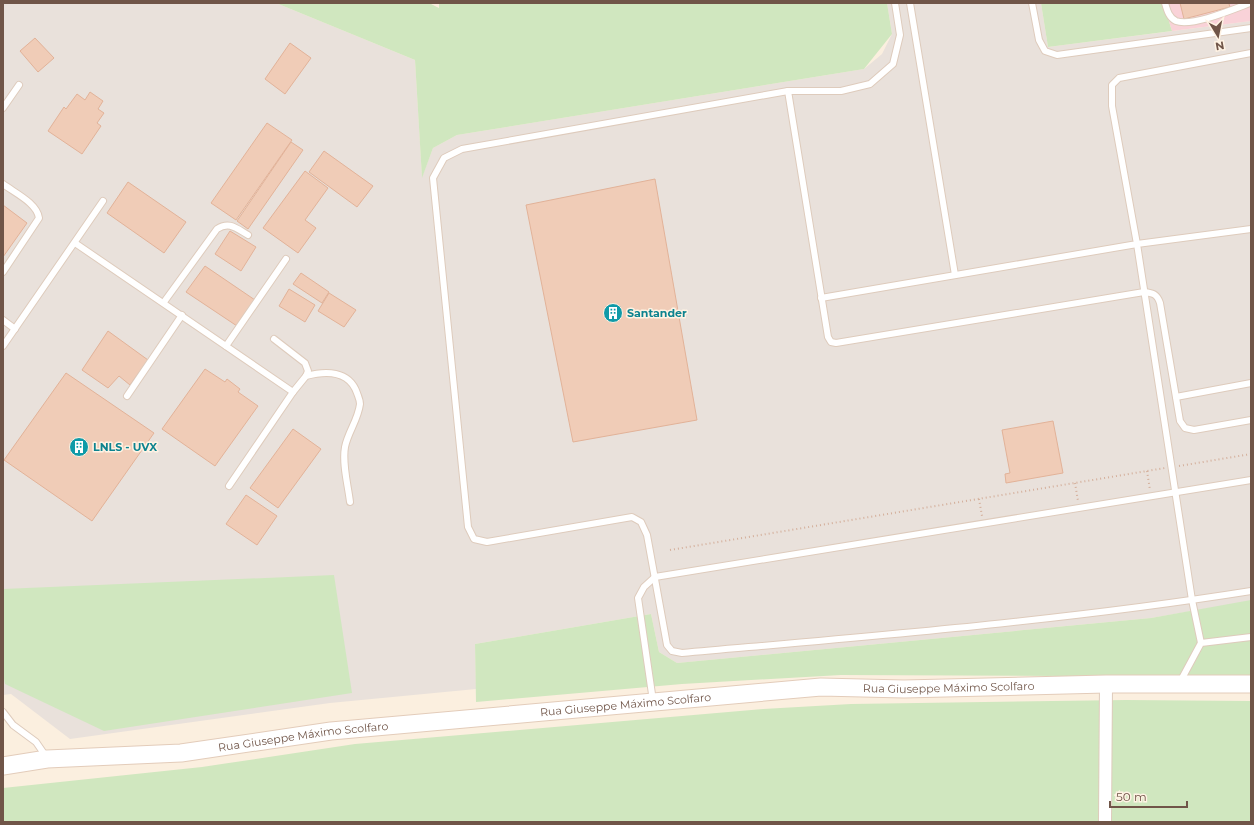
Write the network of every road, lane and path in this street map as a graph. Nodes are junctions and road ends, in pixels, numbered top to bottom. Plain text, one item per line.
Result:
1 (895, 3) edge
2 (910, 3) edge
3 (1032, 3) edge
4 (1165, 3) edge
5 (1248, 3) edge
6 (1251, 28) edge
7 (1251, 53) edge
8 (19, 85) dead end
9 (788, 91) junction
10 (3, 108) edge
11 (3, 184) edge
12 (103, 201) dead end
13 (1251, 229) edge
14 (248, 235) dead end
15 (75, 242) junction
16 (1136, 244) junction
17 (286, 259) dead end
18 (3, 272) edge
19 (956, 274) junction
20 (1144, 292) junction
21 (821, 298) junction
22 (164, 302) junction
23 (182, 315) junction
24 (3, 320) edge
25 (15, 329) junction
26 (274, 339) dead end
27 (3, 346) edge
28 (226, 346) junction
29 (306, 376) junction
30 (1251, 383) edge
31 (293, 392) junction
32 (127, 396) dead end
33 (1176, 396) junction
34 (1251, 420) edge
35 (1251, 454) edge
36 (1172, 467) junction
37 (1147, 471) junction
38 (1251, 480) edge
39 (1075, 483) junction
40 (229, 486) dead end
41 (1176, 493) junction
42 (1152, 497) junction
43 (979, 499) junction
44 (350, 502) dead end
45 (1079, 508) junction
46 (983, 523) junction
47 (670, 550) dead end
48 (655, 577) junction
49 (1251, 591) edge
50 (1192, 600) junction
51 (1251, 637) edge
52 (1202, 643) junction
53 (1106, 684) junction
54 (1179, 684) junction
55 (1251, 684) edge
56 (654, 701) junction
57 (3, 712) edge
58 (47, 759) junction
59 (3, 766) edge
60 (1105, 822) edge

1 - 9 lane
2 - 19 lane
3 - 6 lane
4 - 5 lane
7 - 16 lane
8 - 10 lane
9 - 21 lane
9 - 48 lane
11 - 18 lane
12 - 15 lane
13 - 16 lane
14 - 22 lane
15 - 22 lane
15 - 25 lane
16 - 19 lane
16 - 20 lane
17 - 28 lane
19 - 21 lane
20 - 21 lane
20 - 33 lane
20 - 36 lane
22 - 23 lane
23 - 28 lane
23 - 32 lane
24 - 25 lane
25 - 27 lane
26 - 29 lane
28 - 31 lane
29 - 31 lane
29 - 44 lane
30 - 33 lane
31 - 40 lane
33 - 34 lane
35 - 36 path
36 - 37 path
36 - 41 lane
37 - 39 path
37 - 42 path
38 - 41 lane
39 - 43 path
39 - 45 path
41 - 42 lane
41 - 50 lane
42 - 45 lane
43 - 46 path
43 - 47 path
45 - 46 lane
46 - 48 lane
48 - 50 lane
48 - 56 lane
49 - 50 lane
50 - 52 lane
51 - 52 lane
52 - 54 lane
53 - 54 main road, Rua Giuseppe Máximo Scolfaro
53 - 56 main road, Rua Giuseppe Máximo Scolfaro
53 - 60 street
54 - 55 main road, Rua Giuseppe Máximo Scolfaro
56 - 58 main road, Rua Giuseppe Máximo Scolfaro
57 - 58 lane
58 - 59 main road, Rua Giuseppe Máximo Scolfaro

